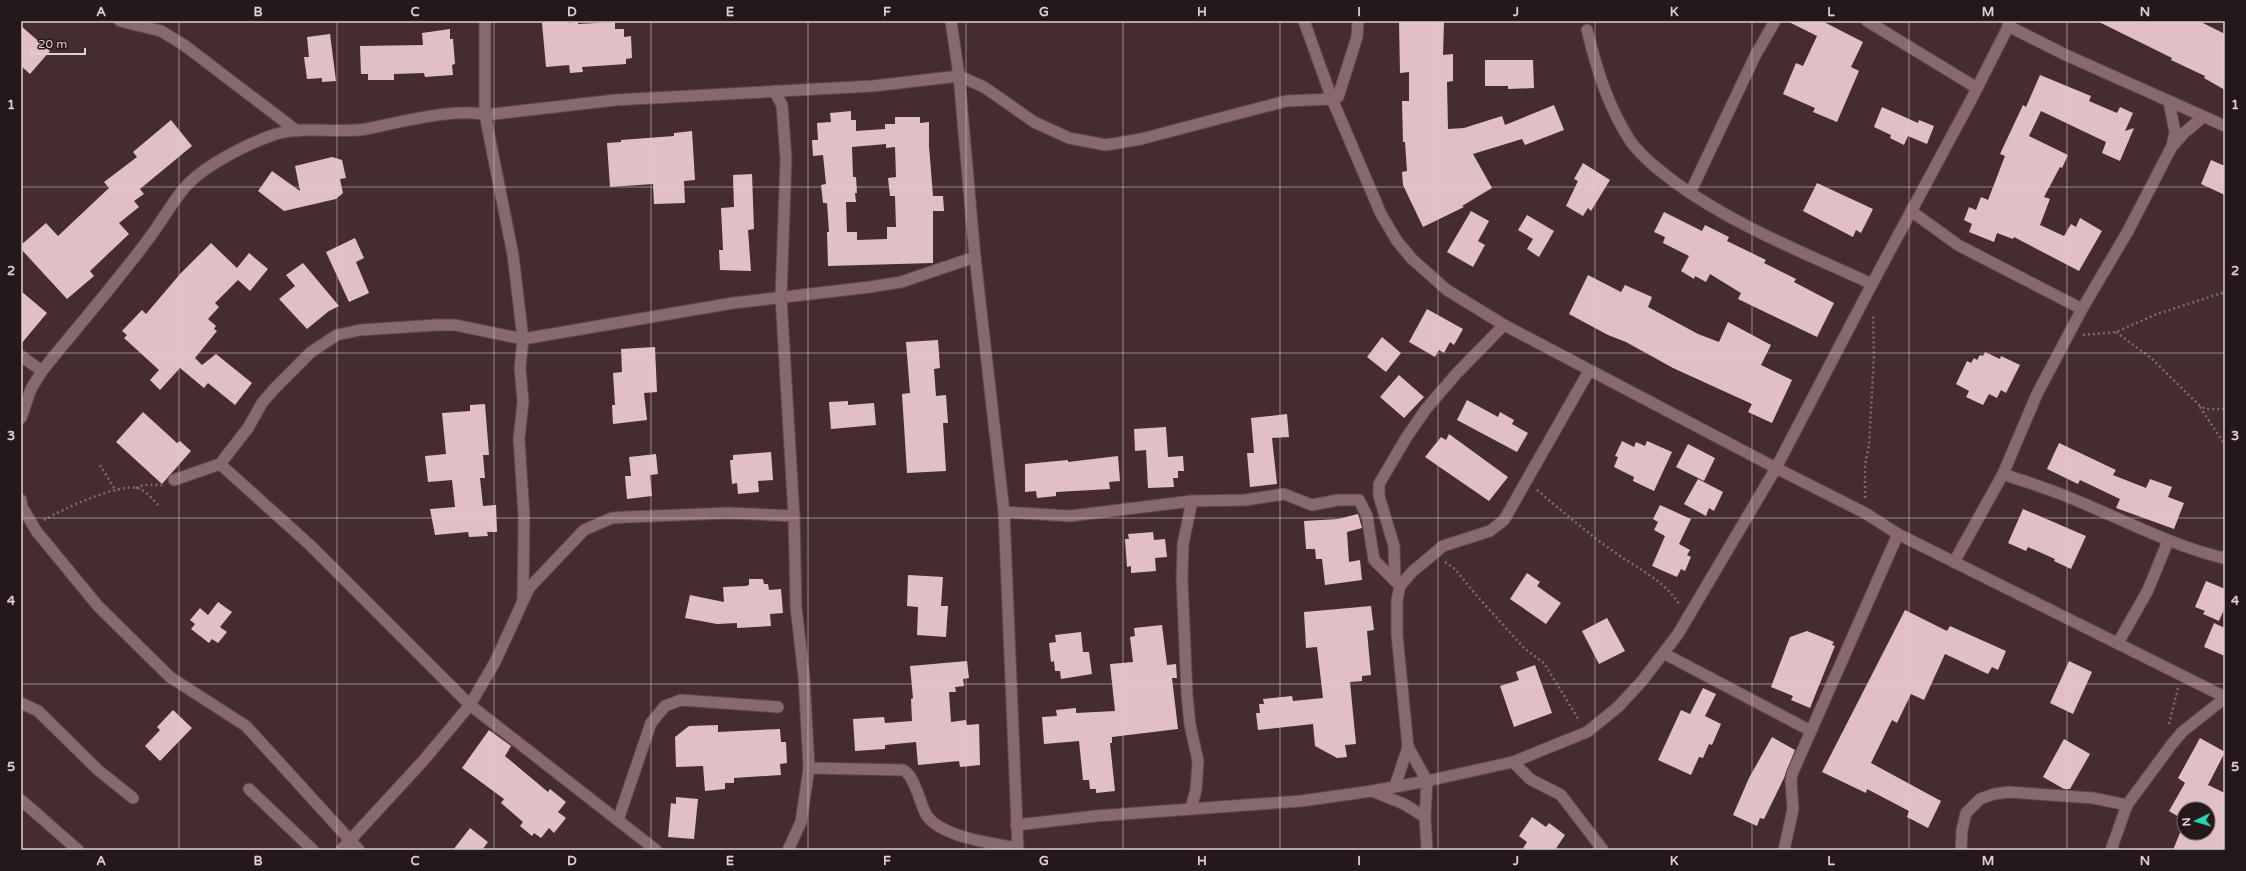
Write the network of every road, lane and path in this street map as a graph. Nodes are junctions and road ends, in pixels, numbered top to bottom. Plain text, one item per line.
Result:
1 (120, 21) edge
2 (485, 21) edge
3 (951, 21) edge
4 (1304, 21) edge
5 (1358, 21) edge
6 (1775, 21) edge
7 (1867, 21) edge
8 (2009, 24) edge
9 (1587, 30) dead end
10 (959, 76) junction
11 (1977, 88) junction
12 (774, 90) junction
13 (1335, 98) junction
14 (2169, 102) junction
15 (485, 116) junction
16 (2203, 117) junction
17 (2225, 126) edge
18 (297, 131) junction
19 (2172, 148) junction
20 (1690, 193) junction
21 (1911, 211) junction
22 (975, 257) junction
23 (1872, 284) junction
24 (2225, 292) edge
25 (781, 296) junction
26 (2082, 309) junction
27 (1873, 311) dead end
28 (1504, 325) junction
29 (2116, 332) junction
30 (2068, 336) junction
31 (523, 338) junction
32 (21, 356) edge
33 (42, 371) junction
34 (1589, 371) junction
35 (2200, 406) junction
36 (2225, 410) edge
37 (21, 418) edge
38 (2225, 445) edge
39 (220, 464) junction
40 (100, 465) dead end
41 (1776, 468) junction
42 (2003, 474) junction
43 (174, 480) joint
44 (1526, 482) junction
45 (136, 488) junction
46 (116, 491) junction
47 (21, 500) edge
48 (1192, 501) junction
49 (160, 507) dead end
50 (1004, 512) junction
51 (1865, 513) junction
52 (794, 516) junction
53 (34, 526) junction
54 (1898, 534) junction
55 (2168, 541) junction
56 (1430, 556) junction
57 (2225, 556) edge
58 (1954, 562) junction
59 (1398, 584) junction
60 (522, 602) junction
61 (1688, 618) junction
62 (2118, 643) junction
63 (1665, 654) junction
64 (2182, 674) junction
65 (2225, 697) edge
66 (21, 703) edge
67 (470, 705) junction
68 (778, 707) dead end
69 (2168, 728) dead end
70 (1812, 731) junction
71 (1587, 732) junction
72 (1408, 747) junction
73 (1514, 762) junction
74 (809, 768) junction
75 (1427, 781) junction
76 (1395, 786) junction
77 (249, 788) dead end
78 (1372, 791) junction
79 (133, 798) dead end
80 (21, 800) edge
81 (2127, 805) junction
82 (1192, 808) junction
83 (1425, 817) junction
84 (618, 820) junction
85 (1016, 825) junction
86 (350, 840) junction
87 (1018, 849) edge
88 (78, 850) edge
89 (314, 850) edge
90 (341, 850) edge
91 (359, 850) edge
92 (656, 850) edge
93 (788, 850) edge
94 (1427, 850) edge
95 (1603, 850) edge
96 (1784, 850) edge
97 (1962, 850) edge
98 (2111, 850) edge

1 - 18 street
2 - 15 street
3 - 10 street
4 - 13 street
5 - 13 street
6 - 20 street
7 - 11 street
8 - 11 street
8 - 14 street
9 - 20 street
10 - 12 street
10 - 13 street
10 - 22 street
11 - 21 street
12 - 15 street
12 - 25 street
13 - 28 street
14 - 16 street
14 - 19 street
15 - 18 street
15 - 31 street
16 - 17 street
16 - 19 street
18 - 33 street
19 - 26 street
20 - 23 street
21 - 23 street
21 - 26 street
22 - 25 street
22 - 50 street
23 - 41 street
24 - 29 path
25 - 31 street
25 - 52 street
26 - 30 street
27 - 51 path
28 - 34 street
28 - 59 street
29 - 30 path
29 - 35 path
30 - 42 street
31 - 39 street
31 - 60 street
32 - 33 street
33 - 37 street
34 - 41 street
34 - 44 street
35 - 36 path
35 - 38 path
39 - 43 street
39 - 67 street
40 - 46 path
41 - 51 street
41 - 61 street
42 - 55 street
42 - 58 street
43 - 45 path
44 - 56 street
44 - 61 path
45 - 46 path
45 - 49 path
46 - 53 path
47 - 53 street
48 - 50 street
48 - 59 street
48 - 82 street
50 - 85 street
51 - 54 street
52 - 60 street
52 - 74 street
53 - 86 street
54 - 58 street
54 - 70 street
55 - 57 street
55 - 62 street
56 - 59 street
56 - 71 path
58 - 62 street
59 - 72 street
60 - 67 street
61 - 63 street
62 - 64 street
63 - 70 street
63 - 71 street
64 - 65 street
64 - 69 path
65 - 81 street
66 - 79 street
67 - 84 street
67 - 86 street
68 - 84 street
70 - 96 street
71 - 73 street
72 - 75 street
72 - 76 street
73 - 75 street
73 - 95 street
74 - 87 street
74 - 93 street
75 - 76 street
75 - 83 street
76 - 78 street
77 - 89 street
78 - 82 street
78 - 83 street
80 - 88 street
81 - 97 street
81 - 98 street
82 - 85 street
83 - 94 street
84 - 92 street
85 - 87 street
86 - 90 street
86 - 91 street

